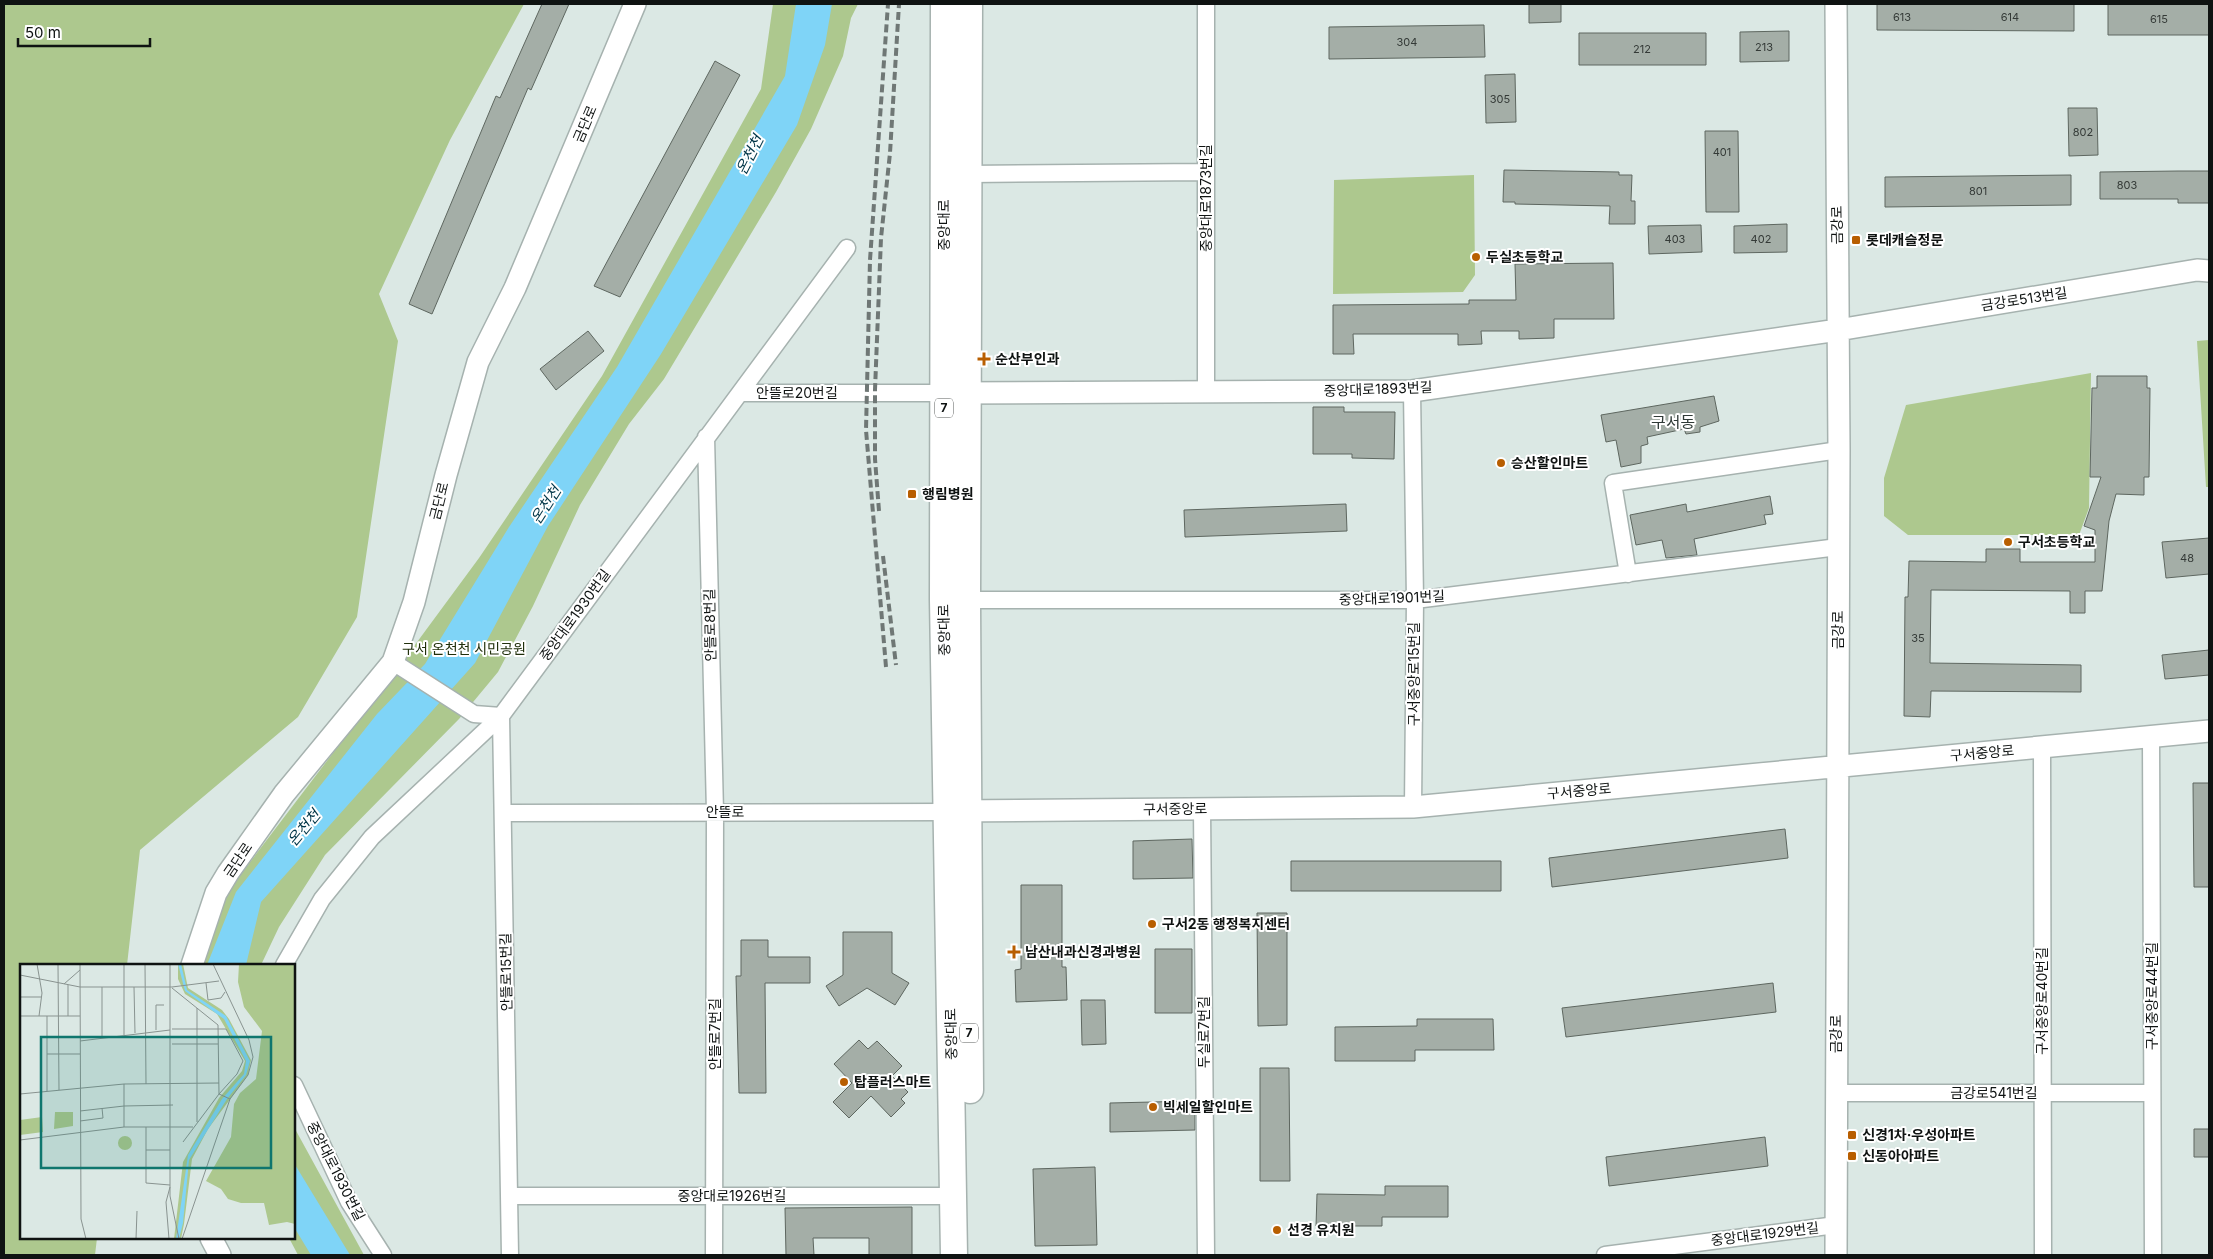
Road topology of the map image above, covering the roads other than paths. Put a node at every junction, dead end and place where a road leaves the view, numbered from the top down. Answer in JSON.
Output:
{"nodes":[{"id":1,"x":635,"y":4,"type":"edge"},
{"id":2,"x":944,"y":4,"type":"edge"},
{"id":3,"x":969,"y":4,"type":"edge"},
{"id":4,"x":1206,"y":4,"type":"edge"},
{"id":5,"x":1836,"y":4,"type":"edge"},
{"id":6,"x":1206,"y":172,"type":"junction"},
{"id":7,"x":969,"y":174,"type":"junction"},
{"id":8,"x":847,"y":248,"type":"dead end"},
{"id":9,"x":2209,"y":271,"type":"edge"},
{"id":10,"x":1838,"y":330,"type":"junction"},
{"id":11,"x":1412,"y":391,"type":"junction"},
{"id":12,"x":1206,"y":392,"type":"junction"},
{"id":13,"x":740,"y":393,"type":"junction"},
{"id":14,"x":956,"y":393,"type":"junction"},
{"id":15,"x":706,"y":437,"type":"junction"},
{"id":16,"x":1839,"y":450,"type":"junction"},
{"id":17,"x":1838,"y":547,"type":"junction"},
{"id":18,"x":1628,"y":574,"type":"junction"},
{"id":19,"x":955,"y":600,"type":"junction"},
{"id":20,"x":1415,"y":600,"type":"junction"},
{"id":21,"x":401,"y":667,"type":"junction"},
{"id":22,"x":501,"y":716,"type":"junction"},
{"id":23,"x":2209,"y":731,"type":"edge"},
{"id":24,"x":2151,"y":737,"type":"junction"},
{"id":25,"x":2042,"y":747,"type":"junction"},
{"id":26,"x":1838,"y":767,"type":"junction"},
{"id":27,"x":1414,"y":807,"type":"junction"},
{"id":28,"x":1202,"y":809,"type":"junction"},
{"id":29,"x":957,"y":811,"type":"junction"},
{"id":30,"x":715,"y":812,"type":"junction"},
{"id":31,"x":503,"y":813,"type":"junction"},
{"id":32,"x":192,"y":964,"type":"edge"},
{"id":33,"x":285,"y":964,"type":"edge"},
{"id":34,"x":295,"y":1087,"type":"edge"},
{"id":35,"x":2042,"y":1093,"type":"junction"},
{"id":36,"x":2152,"y":1093,"type":"junction"},
{"id":37,"x":1836,"y":1094,"type":"junction"},
{"id":38,"x":510,"y":1196,"type":"junction"},
{"id":39,"x":714,"y":1196,"type":"junction"},
{"id":40,"x":954,"y":1196,"type":"junction"},
{"id":41,"x":1836,"y":1225,"type":"junction"},
{"id":42,"x":212,"y":1239,"type":"edge"},
{"id":43,"x":1623,"y":1254,"type":"edge"},
{"id":44,"x":220,"y":1255,"type":"edge"},
{"id":45,"x":383,"y":1255,"type":"edge"},
{"id":46,"x":510,"y":1255,"type":"edge"},
{"id":47,"x":714,"y":1255,"type":"edge"},
{"id":48,"x":954,"y":1255,"type":"edge"},
{"id":49,"x":971,"y":1255,"type":"edge"},
{"id":50,"x":1206,"y":1255,"type":"edge"},
{"id":51,"x":1605,"y":1255,"type":"edge"},
{"id":52,"x":1836,"y":1255,"type":"edge"},
{"id":53,"x":2044,"y":1255,"type":"edge"},
{"id":54,"x":2153,"y":1255,"type":"edge"}],
"edges":[{"from":1,"to":21,"type":"street","name":"금단로"},
{"from":2,"to":14,"type":"main road","name":"중앙대로","number":"7"},
{"from":3,"to":7,"type":"main road","name":"중앙대로","number":"7"},
{"from":4,"to":6,"type":"street","name":"중앙대로1873번길"},
{"from":5,"to":10,"type":"street","name":"금강로"},
{"from":6,"to":7,"type":"street"},
{"from":6,"to":12,"type":"street","name":"중앙대로1873번길"},
{"from":7,"to":14,"type":"main road","name":"중앙대로","number":"7"},
{"from":8,"to":13,"type":"street","name":"중앙대로1930번길"},
{"from":9,"to":10,"type":"street","name":"금강로513번길"},
{"from":10,"to":11,"type":"street","name":"중앙대로1893번길"},
{"from":10,"to":16,"type":"street","name":"금강로"},
{"from":11,"to":12,"type":"street","name":"중앙대로1893번길"},
{"from":11,"to":20,"type":"street","name":"구서중앙로15번길"},
{"from":12,"to":14,"type":"street","name":"중앙대로1893번길"},
{"from":13,"to":14,"type":"street","name":"안뜰로20번길"},
{"from":13,"to":15,"type":"street","name":"중앙대로1930번길"},
{"from":14,"to":19,"type":"main road","name":"중앙대로","number":"7"},
{"from":15,"to":22,"type":"street","name":"중앙대로1930번길"},
{"from":15,"to":30,"type":"street","name":"안뜰로8번길"},
{"from":16,"to":17,"type":"street","name":"금강로"},
{"from":16,"to":18,"type":"street"},
{"from":17,"to":18,"type":"street","name":"중앙대로1901번길"},
{"from":17,"to":26,"type":"street","name":"금강로"},
{"from":18,"to":20,"type":"street","name":"중앙대로1901번길"},
{"from":19,"to":20,"type":"street","name":"중앙대로1901번길"},
{"from":19,"to":29,"type":"main road","name":"중앙대로","number":"7"},
{"from":20,"to":27,"type":"street","name":"구서중앙로15번길"},
{"from":21,"to":22,"type":"street"},
{"from":21,"to":32,"type":"street","name":"금단로"},
{"from":22,"to":31,"type":"street","name":"안뜰로15번길"},
{"from":22,"to":33,"type":"street","name":"중앙대로1930번길"},
{"from":23,"to":24,"type":"street","name":"구서중앙로"},
{"from":24,"to":25,"type":"street","name":"구서중앙로"},
{"from":24,"to":36,"type":"street","name":"구서중앙로44번길"},
{"from":25,"to":26,"type":"street","name":"구서중앙로"},
{"from":25,"to":35,"type":"street","name":"구서중앙로40번길"},
{"from":26,"to":27,"type":"street","name":"구서중앙로"},
{"from":26,"to":37,"type":"street","name":"금강로"},
{"from":27,"to":28,"type":"street","name":"구서중앙로"},
{"from":28,"to":29,"type":"street","name":"구서중앙로"},
{"from":28,"to":50,"type":"street","name":"두실로7번길"},
{"from":29,"to":30,"type":"street","name":"안뜰로"},
{"from":29,"to":40,"type":"main road","name":"중앙대로","number":"7"},
{"from":29,"to":49,"type":"main road","name":"중앙대로","number":"7"},
{"from":30,"to":31,"type":"street","name":"안뜰로"},
{"from":30,"to":39,"type":"street","name":"안뜰로7번길"},
{"from":31,"to":38,"type":"street","name":"안뜰로15번길"},
{"from":34,"to":45,"type":"street","name":"중앙대로1930번길"},
{"from":35,"to":36,"type":"street","name":"금강로541번길"},
{"from":35,"to":37,"type":"street","name":"금강로541번길"},
{"from":35,"to":53,"type":"street","name":"구서중앙로40번길"},
{"from":36,"to":54,"type":"street","name":"구서중앙로44번길"},
{"from":37,"to":41,"type":"street","name":"금강로"},
{"from":38,"to":39,"type":"street","name":"중앙대로1926번길"},
{"from":38,"to":46,"type":"street","name":"안뜰로15번길"},
{"from":39,"to":40,"type":"street","name":"중앙대로1926번길"},
{"from":39,"to":47,"type":"street","name":"안뜰로7번길"},
{"from":40,"to":48,"type":"main road","name":"중앙대로","number":"7"},
{"from":41,"to":43,"type":"street","name":"중앙대로1929번길"},
{"from":41,"to":52,"type":"street","name":"금강로"},
{"from":42,"to":44,"type":"street"},
{"from":43,"to":51,"type":"street","name":"중앙대로1929번길"}]}
